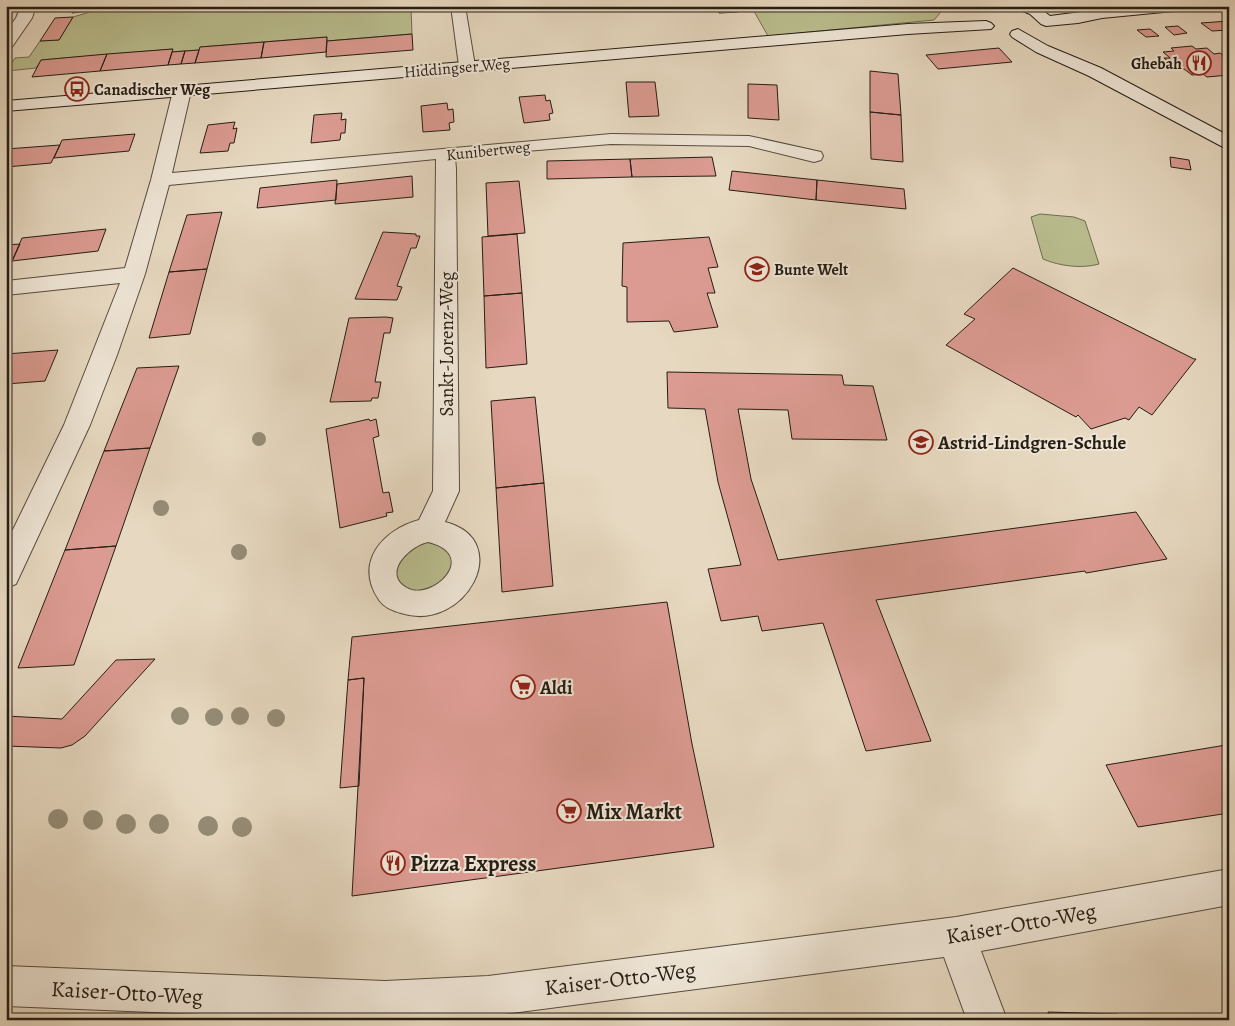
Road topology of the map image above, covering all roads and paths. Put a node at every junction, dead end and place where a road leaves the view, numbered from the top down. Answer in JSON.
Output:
{"nodes":[{"id":1,"x":29,"y":6,"type":"edge"},
{"id":2,"x":458,"y":6,"type":"edge"},
{"id":3,"x":1184,"y":6,"type":"edge"},
{"id":4,"x":1036,"y":18,"type":"edge"},
{"id":5,"x":1018,"y":34,"type":"junction"},
{"id":6,"x":6,"y":44,"type":"edge"},
{"id":7,"x":467,"y":66,"type":"junction"},
{"id":8,"x":1086,"y":68,"type":"junction"},
{"id":9,"x":182,"y":91,"type":"junction"},
{"id":10,"x":6,"y":106,"type":"edge"},
{"id":11,"x":1229,"y":142,"type":"edge"},
{"id":12,"x":445,"y":154,"type":"junction"},
{"id":13,"x":814,"y":156,"type":"dead end"},
{"id":14,"x":161,"y":180,"type":"junction"},
{"id":15,"x":134,"y":274,"type":"junction"},
{"id":16,"x":6,"y":288,"type":"edge"},
{"id":17,"x":428,"y":530,"type":"dead end"},
{"id":18,"x":6,"y":576,"type":"edge"},
{"id":19,"x":1229,"y":887,"type":"edge"},
{"id":20,"x":956,"y":936,"type":"junction"},
{"id":21,"x":6,"y":986,"type":"edge"},
{"id":22,"x":383,"y":1010,"type":"edge"},
{"id":23,"x":987,"y":1020,"type":"edge"}],
"edges":[{"from":1,"to":6,"type":"street"},
{"from":2,"to":7,"type":"street"},
{"from":3,"to":4,"type":"street"},
{"from":4,"to":5,"type":"street"},
{"from":4,"to":8,"type":"street"},
{"from":5,"to":7,"type":"street","name":"Hiddingser Weg"},
{"from":5,"to":8,"type":"street"},
{"from":7,"to":9,"type":"street","name":"Hiddingser Weg"},
{"from":8,"to":11,"type":"street"},
{"from":9,"to":10,"type":"street","name":"Hiddingser Weg"},
{"from":9,"to":14,"type":"street"},
{"from":12,"to":13,"type":"street","name":"Kunibertweg"},
{"from":12,"to":14,"type":"street","name":"Kunibertweg"},
{"from":12,"to":17,"type":"street","name":"Sankt-Lorenz-Weg"},
{"from":14,"to":15,"type":"street"},
{"from":15,"to":16,"type":"street"},
{"from":15,"to":18,"type":"street"},
{"from":19,"to":20,"type":"street","name":"Kaiser-Otto-Weg"},
{"from":20,"to":22,"type":"street","name":"Kaiser-Otto-Weg"},
{"from":20,"to":23,"type":"street"},
{"from":21,"to":22,"type":"street","name":"Kaiser-Otto-Weg"}]}
